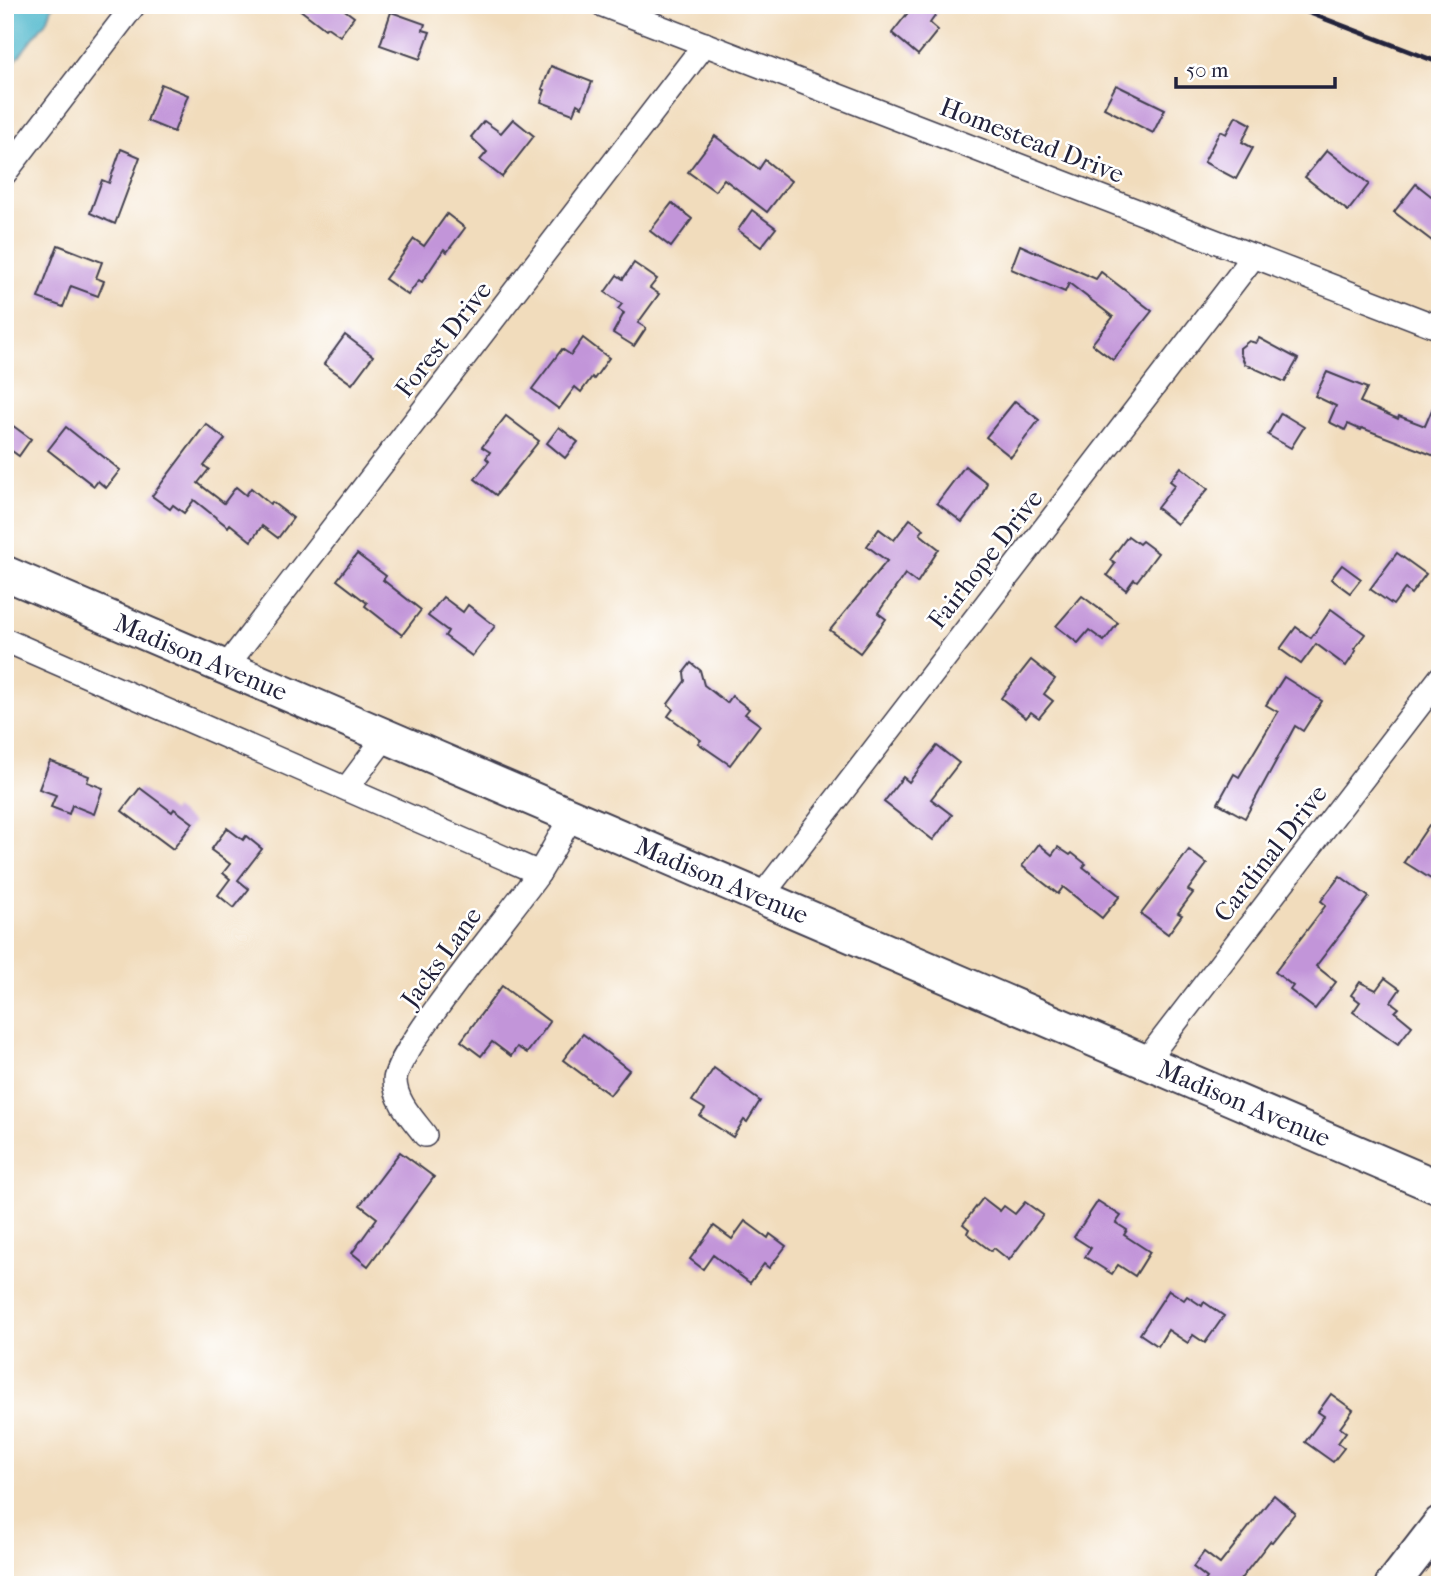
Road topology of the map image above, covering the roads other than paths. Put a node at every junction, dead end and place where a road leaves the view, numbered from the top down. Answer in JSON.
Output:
{"nodes":[{"id":1,"x":134,"y":5,"type":"edge"},
{"id":2,"x":603,"y":5,"type":"edge"},
{"id":3,"x":705,"y":44,"type":"junction"},
{"id":4,"x":5,"y":173,"type":"edge"},
{"id":5,"x":1254,"y":256,"type":"junction"},
{"id":6,"x":1440,"y":328,"type":"edge"},
{"id":7,"x":5,"y":573,"type":"edge"},
{"id":8,"x":5,"y":640,"type":"edge"},
{"id":9,"x":225,"y":668,"type":"junction"},
{"id":10,"x":1440,"y":678,"type":"edge"},
{"id":11,"x":386,"y":736,"type":"junction"},
{"id":12,"x":347,"y":788,"type":"junction"},
{"id":13,"x":572,"y":816,"type":"junction"},
{"id":14,"x":539,"y":873,"type":"junction"},
{"id":15,"x":761,"y":897,"type":"junction"},
{"id":16,"x":1145,"y":1062,"type":"junction"},
{"id":17,"x":425,"y":1135,"type":"dead end"},
{"id":18,"x":1440,"y":1188,"type":"edge"},
{"id":19,"x":1440,"y":1522,"type":"edge"},
{"id":20,"x":1392,"y":1585,"type":"edge"}],
"edges":[{"from":1,"to":4,"type":"street"},
{"from":2,"to":3,"type":"street","name":"Homestead Drive"},
{"from":3,"to":5,"type":"street","name":"Homestead Drive"},
{"from":3,"to":9,"type":"street","name":"Forest Drive"},
{"from":5,"to":6,"type":"street","name":"Homestead Drive"},
{"from":5,"to":15,"type":"street","name":"Fairhope Drive"},
{"from":7,"to":9,"type":"main road","name":"Madison Avenue"},
{"from":8,"to":12,"type":"street"},
{"from":9,"to":11,"type":"main road","name":"Madison Avenue"},
{"from":10,"to":16,"type":"street","name":"Cardinal Drive"},
{"from":11,"to":12,"type":"street"},
{"from":11,"to":13,"type":"main road","name":"Madison Avenue"},
{"from":12,"to":14,"type":"street"},
{"from":13,"to":14,"type":"street","name":"Jacks Lane"},
{"from":13,"to":15,"type":"main road","name":"Madison Avenue"},
{"from":14,"to":17,"type":"street","name":"Jacks Lane"},
{"from":15,"to":16,"type":"main road","name":"Madison Avenue"},
{"from":16,"to":18,"type":"main road","name":"Madison Avenue"},
{"from":19,"to":20,"type":"main road"}]}
